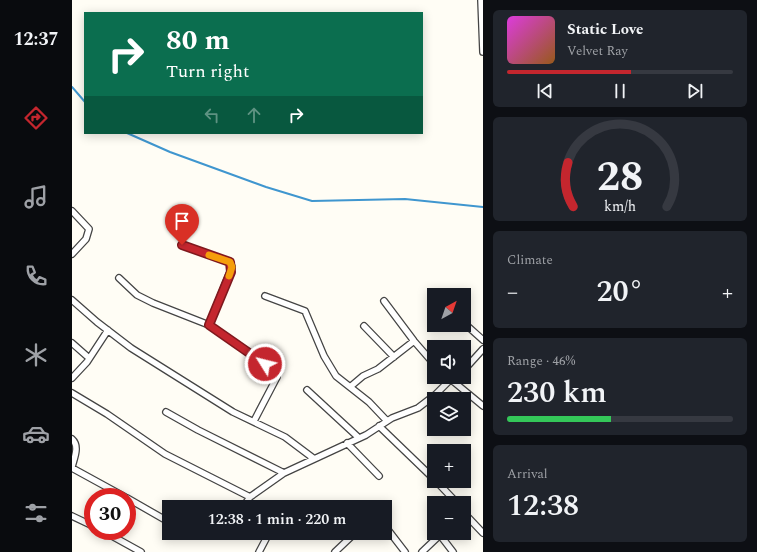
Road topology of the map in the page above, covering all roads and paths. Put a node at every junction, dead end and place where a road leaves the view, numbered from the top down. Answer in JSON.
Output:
{"nodes":[{"id":1,"x":481,"y":0,"type":"edge"},
{"id":2,"x":483,"y":43,"type":"edge"},
{"id":3,"x":483,"y":52,"type":"edge"},
{"id":4,"x":72,"y":211,"type":"edge"},
{"id":5,"x":182,"y":245,"type":"dead end"},
{"id":6,"x":72,"y":254,"type":"edge"},
{"id":7,"x":119,"y":278,"type":"dead end"},
{"id":8,"x":265,"y":296,"type":"dead end"},
{"id":9,"x":72,"y":300,"type":"edge"},
{"id":10,"x":384,"y":301,"type":"dead end"},
{"id":11,"x":209,"y":325,"type":"junction"},
{"id":12,"x":364,"y":326,"type":"dead end"},
{"id":13,"x":471,"y":329,"type":"edge"},
{"id":14,"x":108,"y":330,"type":"junction"},
{"id":15,"x":483,"y":340,"type":"edge"},
{"id":16,"x":414,"y":341,"type":"junction"},
{"id":17,"x":72,"y":342,"type":"edge"},
{"id":18,"x":483,"y":349,"type":"edge"},
{"id":19,"x":427,"y":356,"type":"edge"},
{"id":20,"x":394,"y":357,"type":"junction"},
{"id":21,"x":89,"y":358,"type":"junction"},
{"id":22,"x":471,"y":362,"type":"edge"},
{"id":23,"x":72,"y":378,"type":"edge"},
{"id":24,"x":447,"y":384,"type":"edge"},
{"id":25,"x":456,"y":384,"type":"edge"},
{"id":26,"x":350,"y":387,"type":"junction"},
{"id":27,"x":307,"y":390,"type":"dead end"},
{"id":28,"x":72,"y":392,"type":"edge"},
{"id":29,"x":483,"y":406,"type":"edge"},
{"id":30,"x":166,"y":412,"type":"dead end"},
{"id":31,"x":254,"y":421,"type":"junction"},
{"id":32,"x":387,"y":421,"type":"junction"},
{"id":33,"x":379,"y":426,"type":"junction"},
{"id":34,"x":359,"y":438,"type":"junction"},
{"id":35,"x":72,"y":439,"type":"edge"},
{"id":36,"x":347,"y":443,"type":"junction"},
{"id":37,"x":313,"y":458,"type":"junction"},
{"id":38,"x":72,"y":467,"type":"edge"},
{"id":39,"x":427,"y":472,"type":"edge"},
{"id":40,"x":284,"y":473,"type":"junction"},
{"id":41,"x":379,"y":476,"type":"dead end"},
{"id":42,"x":109,"y":488,"type":"edge"},
{"id":43,"x":442,"y":488,"type":"edge"},
{"id":44,"x":450,"y":496,"type":"edge"},
{"id":45,"x":250,"y":497,"type":"junction"},
{"id":46,"x":248,"y":500,"type":"edge"},
{"id":47,"x":136,"y":504,"type":"edge"},
{"id":48,"x":72,"y":516,"type":"edge"},
{"id":49,"x":162,"y":518,"type":"edge"},
{"id":50,"x":471,"y":520,"type":"edge"},
{"id":51,"x":84,"y":522,"type":"edge"},
{"id":52,"x":483,"y":533,"type":"edge"},
{"id":53,"x":392,"y":535,"type":"edge"},
{"id":54,"x":119,"y":540,"type":"edge"},
{"id":55,"x":265,"y":540,"type":"edge"},
{"id":56,"x":348,"y":540,"type":"edge"},
{"id":57,"x":435,"y":540,"type":"edge"},
{"id":58,"x":446,"y":540,"type":"edge"},
{"id":59,"x":141,"y":552,"type":"edge"},
{"id":60,"x":259,"y":552,"type":"edge"},
{"id":61,"x":335,"y":552,"type":"edge"},
{"id":62,"x":405,"y":552,"type":"edge"},
{"id":63,"x":422,"y":552,"type":"edge"},
{"id":64,"x":453,"y":552,"type":"edge"}],
"edges":[{"from":1,"to":2,"type":"street"},
{"from":2,"to":3,"type":"street"},
{"from":4,"to":6,"type":"street"},
{"from":5,"to":11,"type":"street"},
{"from":7,"to":11,"type":"street"},
{"from":8,"to":26,"type":"street"},
{"from":9,"to":14,"type":"street"},
{"from":10,"to":16,"type":"street"},
{"from":11,"to":31,"type":"street"},
{"from":12,"to":20,"type":"street"},
{"from":13,"to":15,"type":"street"},
{"from":14,"to":21,"type":"street"},
{"from":14,"to":31,"type":"street"},
{"from":16,"to":19,"type":"street"},
{"from":16,"to":20,"type":"street"},
{"from":17,"to":21,"type":"street"},
{"from":18,"to":22,"type":"street"},
{"from":20,"to":26,"type":"street"},
{"from":21,"to":23,"type":"street"},
{"from":24,"to":32,"type":"street"},
{"from":25,"to":29,"type":"street"},
{"from":26,"to":32,"type":"street"},
{"from":27,"to":34,"type":"street"},
{"from":28,"to":45,"type":"street"},
{"from":30,"to":40,"type":"street"},
{"from":31,"to":37,"type":"street"},
{"from":32,"to":33,"type":"street"},
{"from":33,"to":34,"type":"street"},
{"from":33,"to":39,"type":"street"},
{"from":34,"to":36,"type":"street"},
{"from":35,"to":38,"type":"street"},
{"from":36,"to":37,"type":"street"},
{"from":36,"to":41,"type":"street"},
{"from":37,"to":40,"type":"street"},
{"from":38,"to":42,"type":"street"},
{"from":40,"to":45,"type":"street"},
{"from":43,"to":44,"type":"street"},
{"from":45,"to":46,"type":"street"},
{"from":47,"to":49,"type":"street"},
{"from":48,"to":51,"type":"street"},
{"from":50,"to":52,"type":"street"},
{"from":53,"to":62,"type":"street"},
{"from":54,"to":59,"type":"street"},
{"from":55,"to":60,"type":"street"},
{"from":56,"to":61,"type":"street"},
{"from":57,"to":63,"type":"street"},
{"from":58,"to":64,"type":"street"}]}
